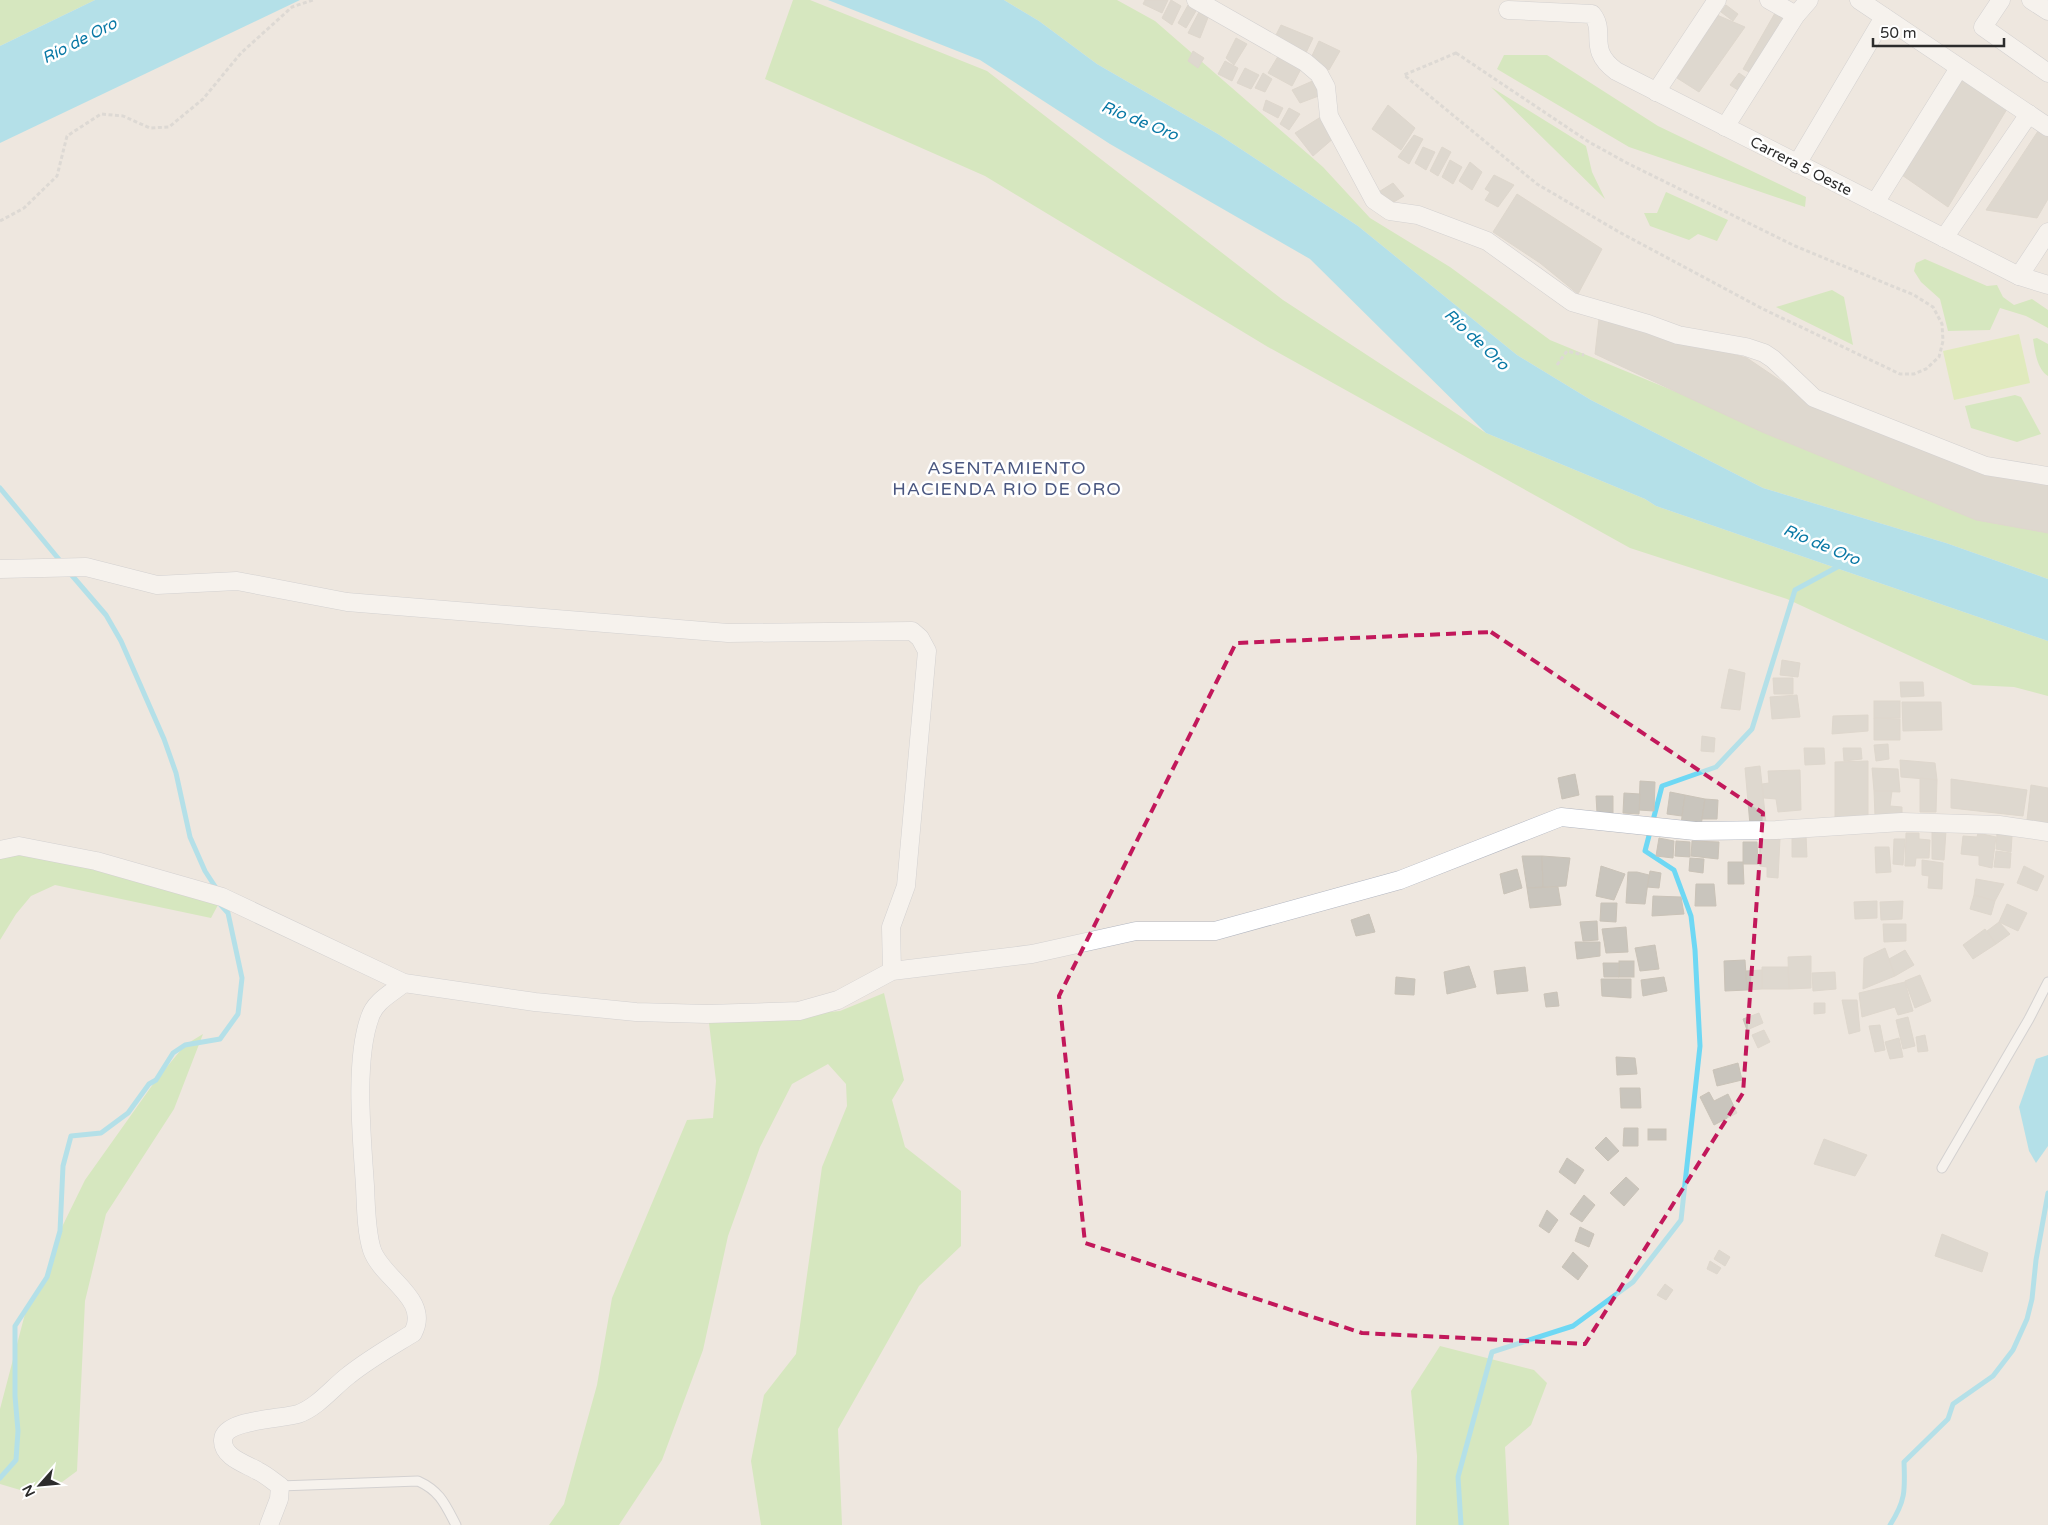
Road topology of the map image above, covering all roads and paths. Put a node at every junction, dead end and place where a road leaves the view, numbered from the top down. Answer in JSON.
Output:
{"nodes":[{"id":1,"x":313,"y":0,"type":"edge"},
{"id":2,"x":1196,"y":0,"type":"edge"},
{"id":3,"x":1718,"y":0,"type":"edge"},
{"id":4,"x":1768,"y":0,"type":"edge"},
{"id":5,"x":1809,"y":0,"type":"edge"},
{"id":6,"x":1859,"y":0,"type":"edge"},
{"id":7,"x":2001,"y":0,"type":"edge"},
{"id":8,"x":2031,"y":0,"type":"edge"},
{"id":9,"x":1508,"y":10,"type":"dead end"},
{"id":10,"x":2048,"y":11,"type":"edge"},
{"id":11,"x":1796,"y":15,"type":"junction"},
{"id":12,"x":1884,"y":17,"type":"junction"},
{"id":13,"x":1959,"y":68,"type":"junction"},
{"id":14,"x":2048,"y":73,"type":"edge"},
{"id":15,"x":1656,"y":92,"type":"junction"},
{"id":16,"x":2029,"y":114,"type":"junction"},
{"id":17,"x":1725,"y":127,"type":"junction"},
{"id":18,"x":2048,"y":127,"type":"edge"},
{"id":19,"x":1797,"y":164,"type":"junction"},
{"id":20,"x":1875,"y":203,"type":"junction"},
{"id":21,"x":0,"y":222,"type":"edge"},
{"id":22,"x":2048,"y":232,"type":"edge"},
{"id":23,"x":1944,"y":238,"type":"junction"},
{"id":24,"x":2019,"y":276,"type":"junction"},
{"id":25,"x":2048,"y":285,"type":"edge"},
{"id":26,"x":1584,"y":355,"type":"dead end"},
{"id":27,"x":1557,"y":365,"type":"dead end"},
{"id":28,"x":1900,"y":374,"type":"joint"},
{"id":29,"x":2048,"y":476,"type":"edge"},
{"id":30,"x":0,"y":569,"type":"edge"},
{"id":31,"x":2048,"y":832,"type":"edge"},
{"id":32,"x":0,"y":850,"type":"edge"},
{"id":33,"x":892,"y":971,"type":"junction"},
{"id":34,"x":2048,"y":982,"type":"edge"},
{"id":35,"x":404,"y":983,"type":"junction"},
{"id":36,"x":1942,"y":1168,"type":"dead end"},
{"id":37,"x":280,"y":1486,"type":"junction"},
{"id":38,"x":269,"y":1525,"type":"edge"},
{"id":39,"x":456,"y":1525,"type":"edge"}],
"edges":[{"from":1,"to":21,"type":"path"},
{"from":2,"to":29,"type":"street"},
{"from":3,"to":15,"type":"street"},
{"from":4,"to":11,"type":"street"},
{"from":5,"to":11,"type":"street"},
{"from":6,"to":12,"type":"street"},
{"from":7,"to":14,"type":"street"},
{"from":8,"to":10,"type":"street"},
{"from":9,"to":15,"type":"street","name":"Carrera 5 Oeste"},
{"from":11,"to":17,"type":"street"},
{"from":12,"to":13,"type":"street"},
{"from":12,"to":19,"type":"street"},
{"from":13,"to":16,"type":"street"},
{"from":13,"to":20,"type":"street"},
{"from":15,"to":17,"type":"street","name":"Carrera 5 Oeste"},
{"from":16,"to":18,"type":"street"},
{"from":16,"to":23,"type":"street"},
{"from":17,"to":19,"type":"street","name":"Carrera 5 Oeste"},
{"from":19,"to":20,"type":"street","name":"Carrera 5 Oeste"},
{"from":20,"to":23,"type":"street","name":"Carrera 5 Oeste"},
{"from":22,"to":24,"type":"street"},
{"from":23,"to":24,"type":"street","name":"Carrera 5 Oeste"},
{"from":24,"to":25,"type":"street","name":"Carrera 5 Oeste"},
{"from":26,"to":27,"type":"path"},
{"from":28,"to":28,"type":"path"},
{"from":30,"to":33,"type":"street"},
{"from":31,"to":33,"type":"street"},
{"from":32,"to":35,"type":"street"},
{"from":33,"to":35,"type":"street"},
{"from":34,"to":36,"type":"lane"},
{"from":35,"to":37,"type":"street"},
{"from":37,"to":38,"type":"street"},
{"from":37,"to":39,"type":"lane"}]}
